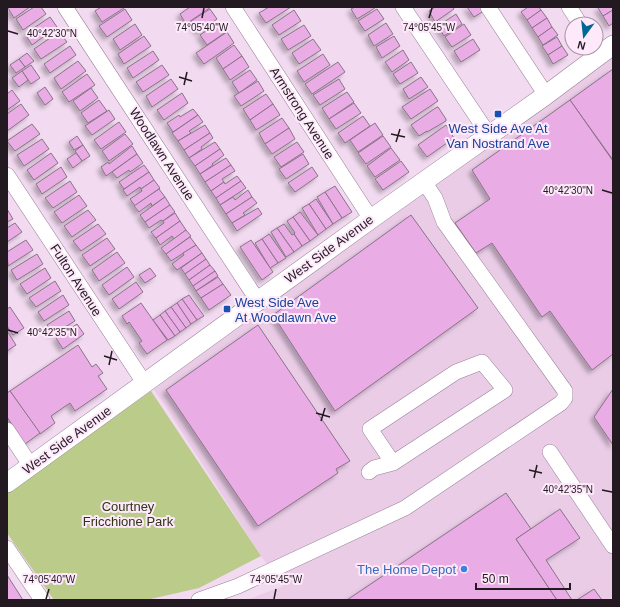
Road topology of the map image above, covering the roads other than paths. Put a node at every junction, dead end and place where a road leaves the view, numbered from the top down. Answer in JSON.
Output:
{"nodes":[{"id":1,"x":65,"y":7,"type":"edge"},
{"id":2,"x":233,"y":7,"type":"edge"},
{"id":3,"x":403,"y":7,"type":"edge"},
{"id":4,"x":488,"y":7,"type":"edge"},
{"id":5,"x":569,"y":7,"type":"edge"},
{"id":6,"x":575,"y":16,"type":"edge"},
{"id":7,"x":594,"y":56,"type":"edge"},
{"id":8,"x":546,"y":95,"type":"junction"},
{"id":9,"x":489,"y":135,"type":"junction"},
{"id":10,"x":7,"y":175,"type":"edge"},
{"id":11,"x":424,"y":182,"type":"junction"},
{"id":12,"x":371,"y":219,"type":"junction"},
{"id":13,"x":258,"y":301,"type":"junction"},
{"id":14,"x":145,"y":384,"type":"junction"},
{"id":15,"x":7,"y":430,"type":"edge"},
{"id":16,"x":550,"y":452,"type":"dead end"},
{"id":17,"x":393,"y":463,"type":"junction"},
{"id":18,"x":31,"y":466,"type":"junction"},
{"id":19,"x":369,"y":472,"type":"dead end"},
{"id":20,"x":7,"y":483,"type":"edge"},
{"id":21,"x":613,"y":546,"type":"edge"},
{"id":22,"x":7,"y":548,"type":"edge"},
{"id":23,"x":42,"y":600,"type":"edge"},
{"id":24,"x":199,"y":600,"type":"edge"}],
"edges":[{"from":1,"to":13,"type":"street","name":"Woodlawn Avenue"},
{"from":2,"to":12,"type":"street","name":"Armstrong Avenue"},
{"from":3,"to":9,"type":"street"},
{"from":4,"to":8,"type":"street"},
{"from":5,"to":6,"type":"street"},
{"from":7,"to":8,"type":"main road","name":"West Side Avenue"},
{"from":8,"to":9,"type":"main road","name":"West Side Avenue"},
{"from":9,"to":11,"type":"main road","name":"West Side Avenue"},
{"from":10,"to":14,"type":"street","name":"Fulton Avenue"},
{"from":11,"to":12,"type":"main road","name":"West Side Avenue"},
{"from":11,"to":24,"type":"street"},
{"from":12,"to":13,"type":"main road","name":"West Side Avenue"},
{"from":13,"to":14,"type":"main road","name":"West Side Avenue"},
{"from":14,"to":18,"type":"main road","name":"West Side Avenue"},
{"from":15,"to":18,"type":"street"},
{"from":16,"to":21,"type":"street"},
{"from":17,"to":17,"type":"street"},
{"from":17,"to":19,"type":"street"},
{"from":18,"to":20,"type":"main road","name":"West Side Avenue"},
{"from":22,"to":23,"type":"street"}]}
